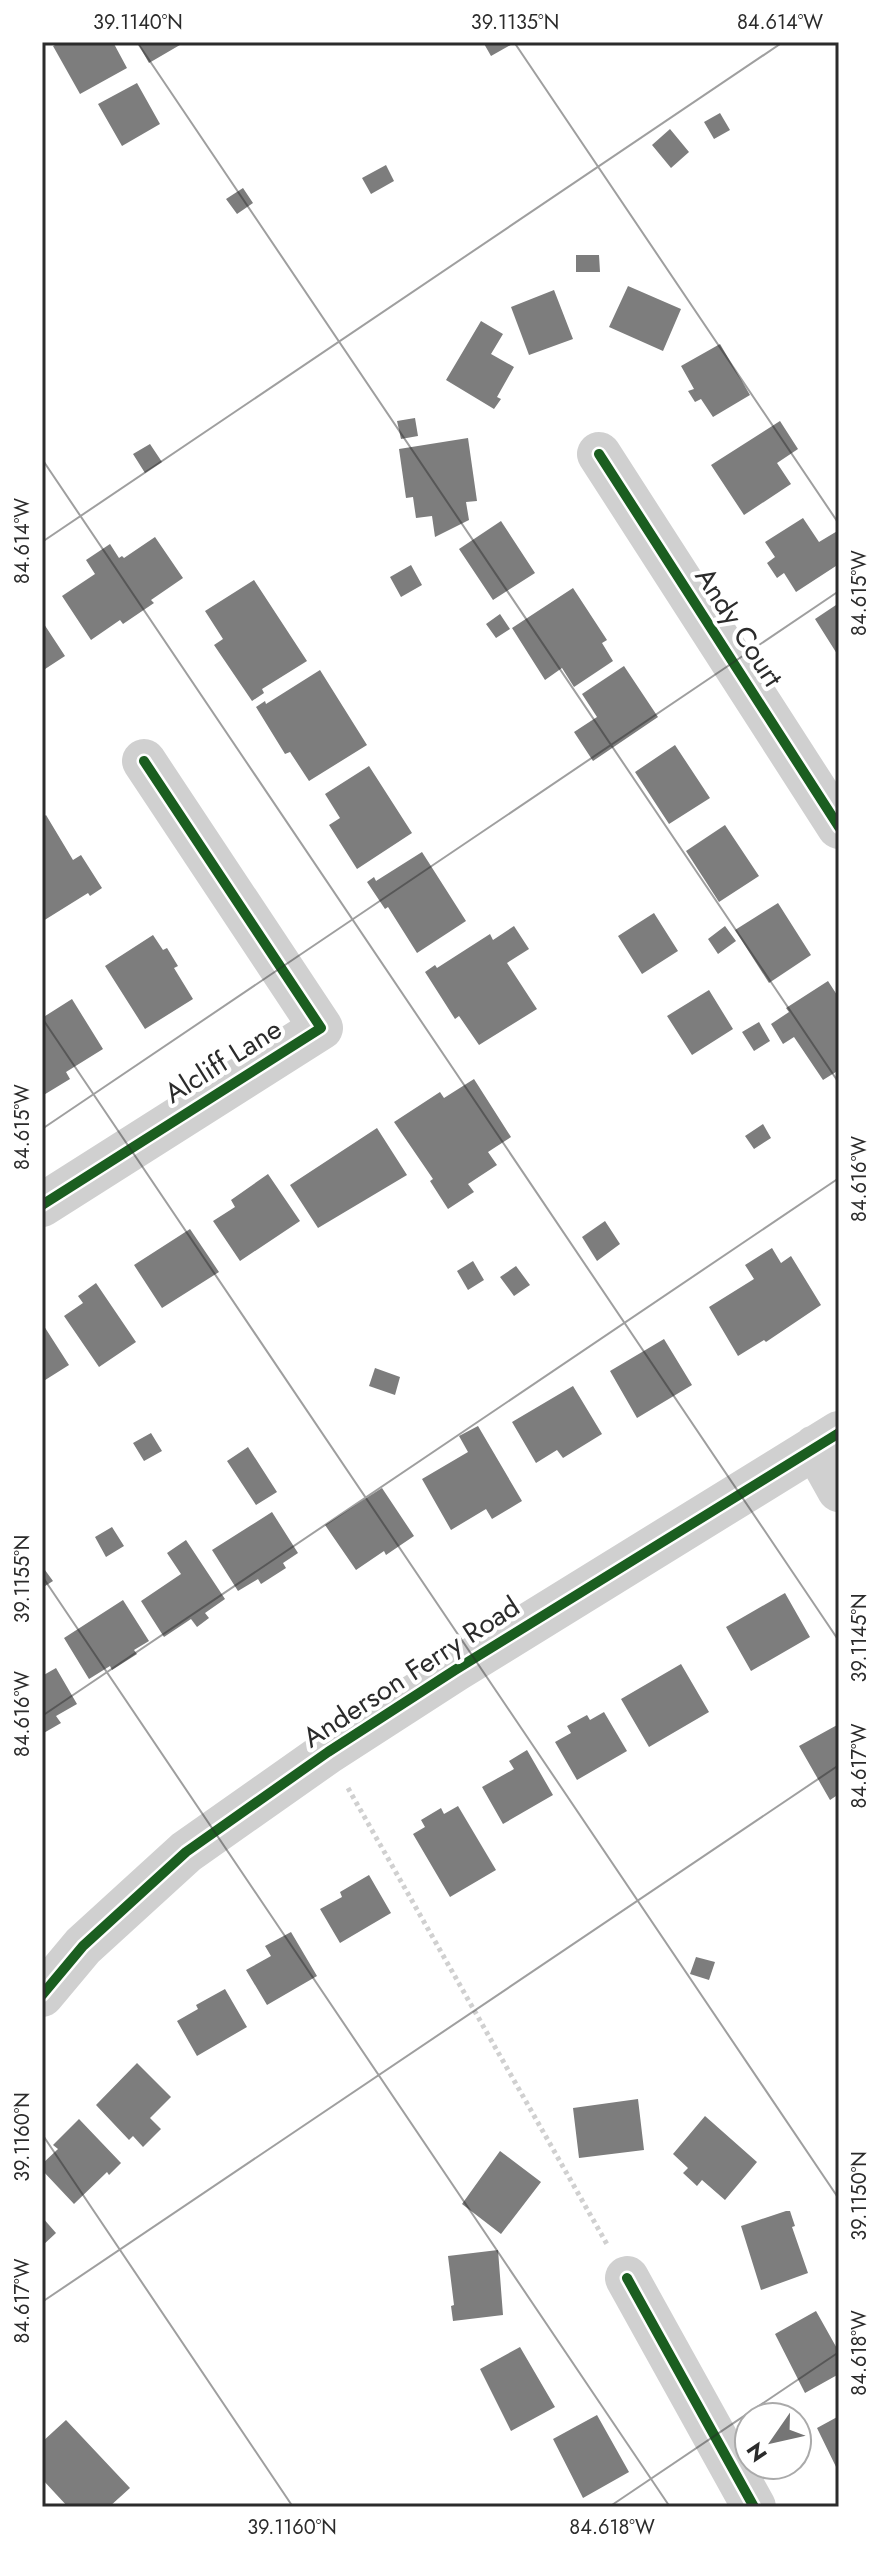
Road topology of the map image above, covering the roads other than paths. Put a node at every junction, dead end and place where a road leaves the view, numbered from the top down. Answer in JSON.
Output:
{"nodes":[{"id":1,"x":599,"y":454,"type":"dead end"},
{"id":2,"x":144,"y":761,"type":"dead end"},
{"id":3,"x":839,"y":827,"type":"edge"},
{"id":4,"x":42,"y":1205,"type":"edge"},
{"id":5,"x":827,"y":1440,"type":"edge"},
{"id":6,"x":839,"y":1490,"type":"edge"},
{"id":7,"x":42,"y":1995,"type":"edge"},
{"id":8,"x":627,"y":2278,"type":"road end"},
{"id":9,"x":754,"y":2507,"type":"edge"}],
"edges":[{"from":1,"to":3,"type":"street","name":"Andy Court"},
{"from":2,"to":4,"type":"street","name":"Alcliff Lane"},
{"from":5,"to":6,"type":"street"},
{"from":5,"to":7,"type":"street","name":"Anderson Ferry Road"},
{"from":8,"to":9,"type":"street"}]}
